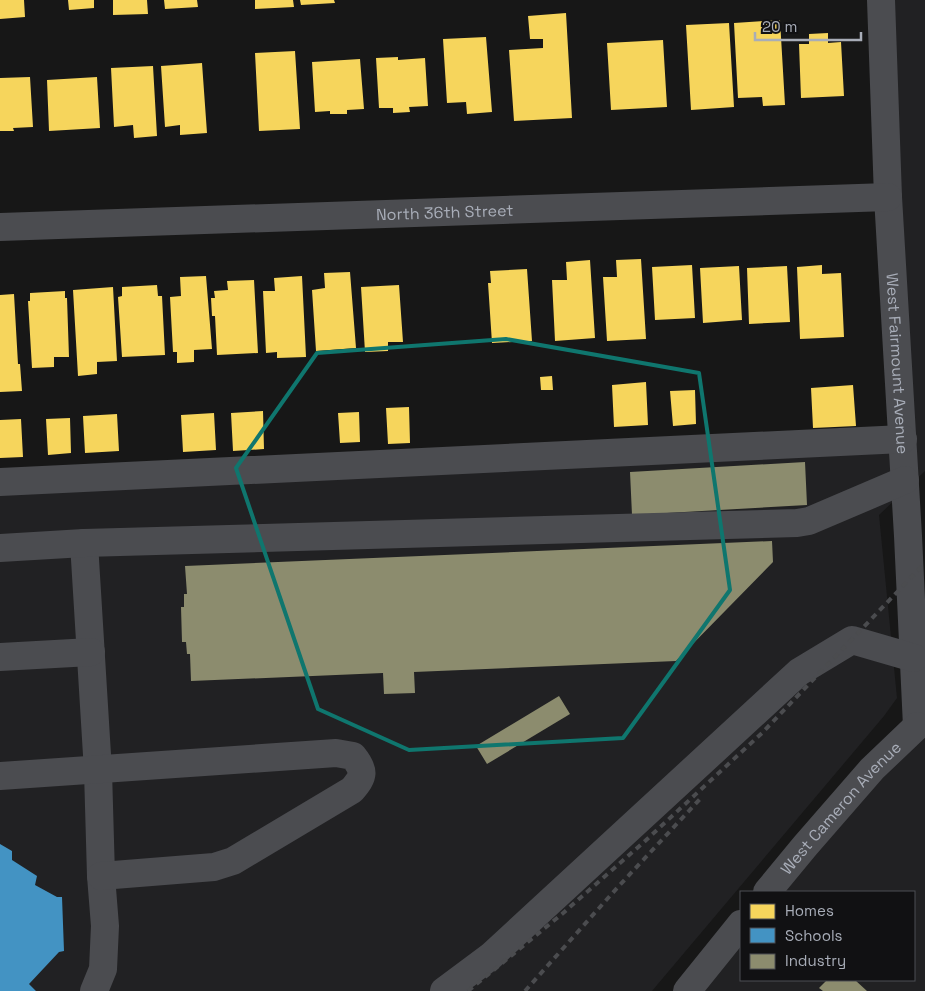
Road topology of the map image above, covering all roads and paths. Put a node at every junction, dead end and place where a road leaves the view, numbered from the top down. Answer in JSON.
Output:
{"nodes":[{"id":1,"x":881,"y":0,"type":"edge"},
{"id":2,"x":888,"y":197,"type":"junction"},
{"id":3,"x":0,"y":227,"type":"edge"},
{"id":4,"x":903,"y":439,"type":"junction"},
{"id":5,"x":905,"y":480,"type":"junction"},
{"id":6,"x":0,"y":482,"type":"edge"},
{"id":7,"x":84,"y":543,"type":"junction"},
{"id":8,"x":0,"y":548,"type":"edge"},
{"id":9,"x":91,"y":652,"type":"junction"},
{"id":10,"x":0,"y":657,"type":"edge"},
{"id":11,"x":914,"y":658,"type":"junction"},
{"id":12,"x":921,"y":725,"type":"edge"},
{"id":13,"x":98,"y":771,"type":"junction"},
{"id":14,"x":0,"y":776,"type":"edge"},
{"id":15,"x":101,"y":876,"type":"junction"},
{"id":16,"x":768,"y":891,"type":"edge"},
{"id":17,"x":740,"y":925,"type":"edge"},
{"id":18,"x":94,"y":991,"type":"edge"},
{"id":19,"x":444,"y":991,"type":"edge"},
{"id":20,"x":687,"y":991,"type":"edge"}],
"edges":[{"from":1,"to":2,"type":"street","name":"West Fairmount Avenue"},
{"from":2,"to":3,"type":"street","name":"North 36th Street"},
{"from":2,"to":4,"type":"street","name":"West Fairmount Avenue"},
{"from":4,"to":5,"type":"street","name":"West Fairmount Avenue"},
{"from":4,"to":6,"type":"street"},
{"from":5,"to":7,"type":"street"},
{"from":5,"to":11,"type":"street","name":"West Fairmount Avenue"},
{"from":7,"to":8,"type":"street"},
{"from":7,"to":9,"type":"street"},
{"from":9,"to":10,"type":"street"},
{"from":9,"to":13,"type":"street"},
{"from":11,"to":12,"type":"street","name":"West Fairmount Avenue"},
{"from":11,"to":19,"type":"street"},
{"from":12,"to":16,"type":"street","name":"West Cameron Avenue"},
{"from":13,"to":14,"type":"street"},
{"from":13,"to":15,"type":"street"},
{"from":13,"to":15,"type":"street"},
{"from":15,"to":18,"type":"street"},
{"from":17,"to":20,"type":"street"}]}
